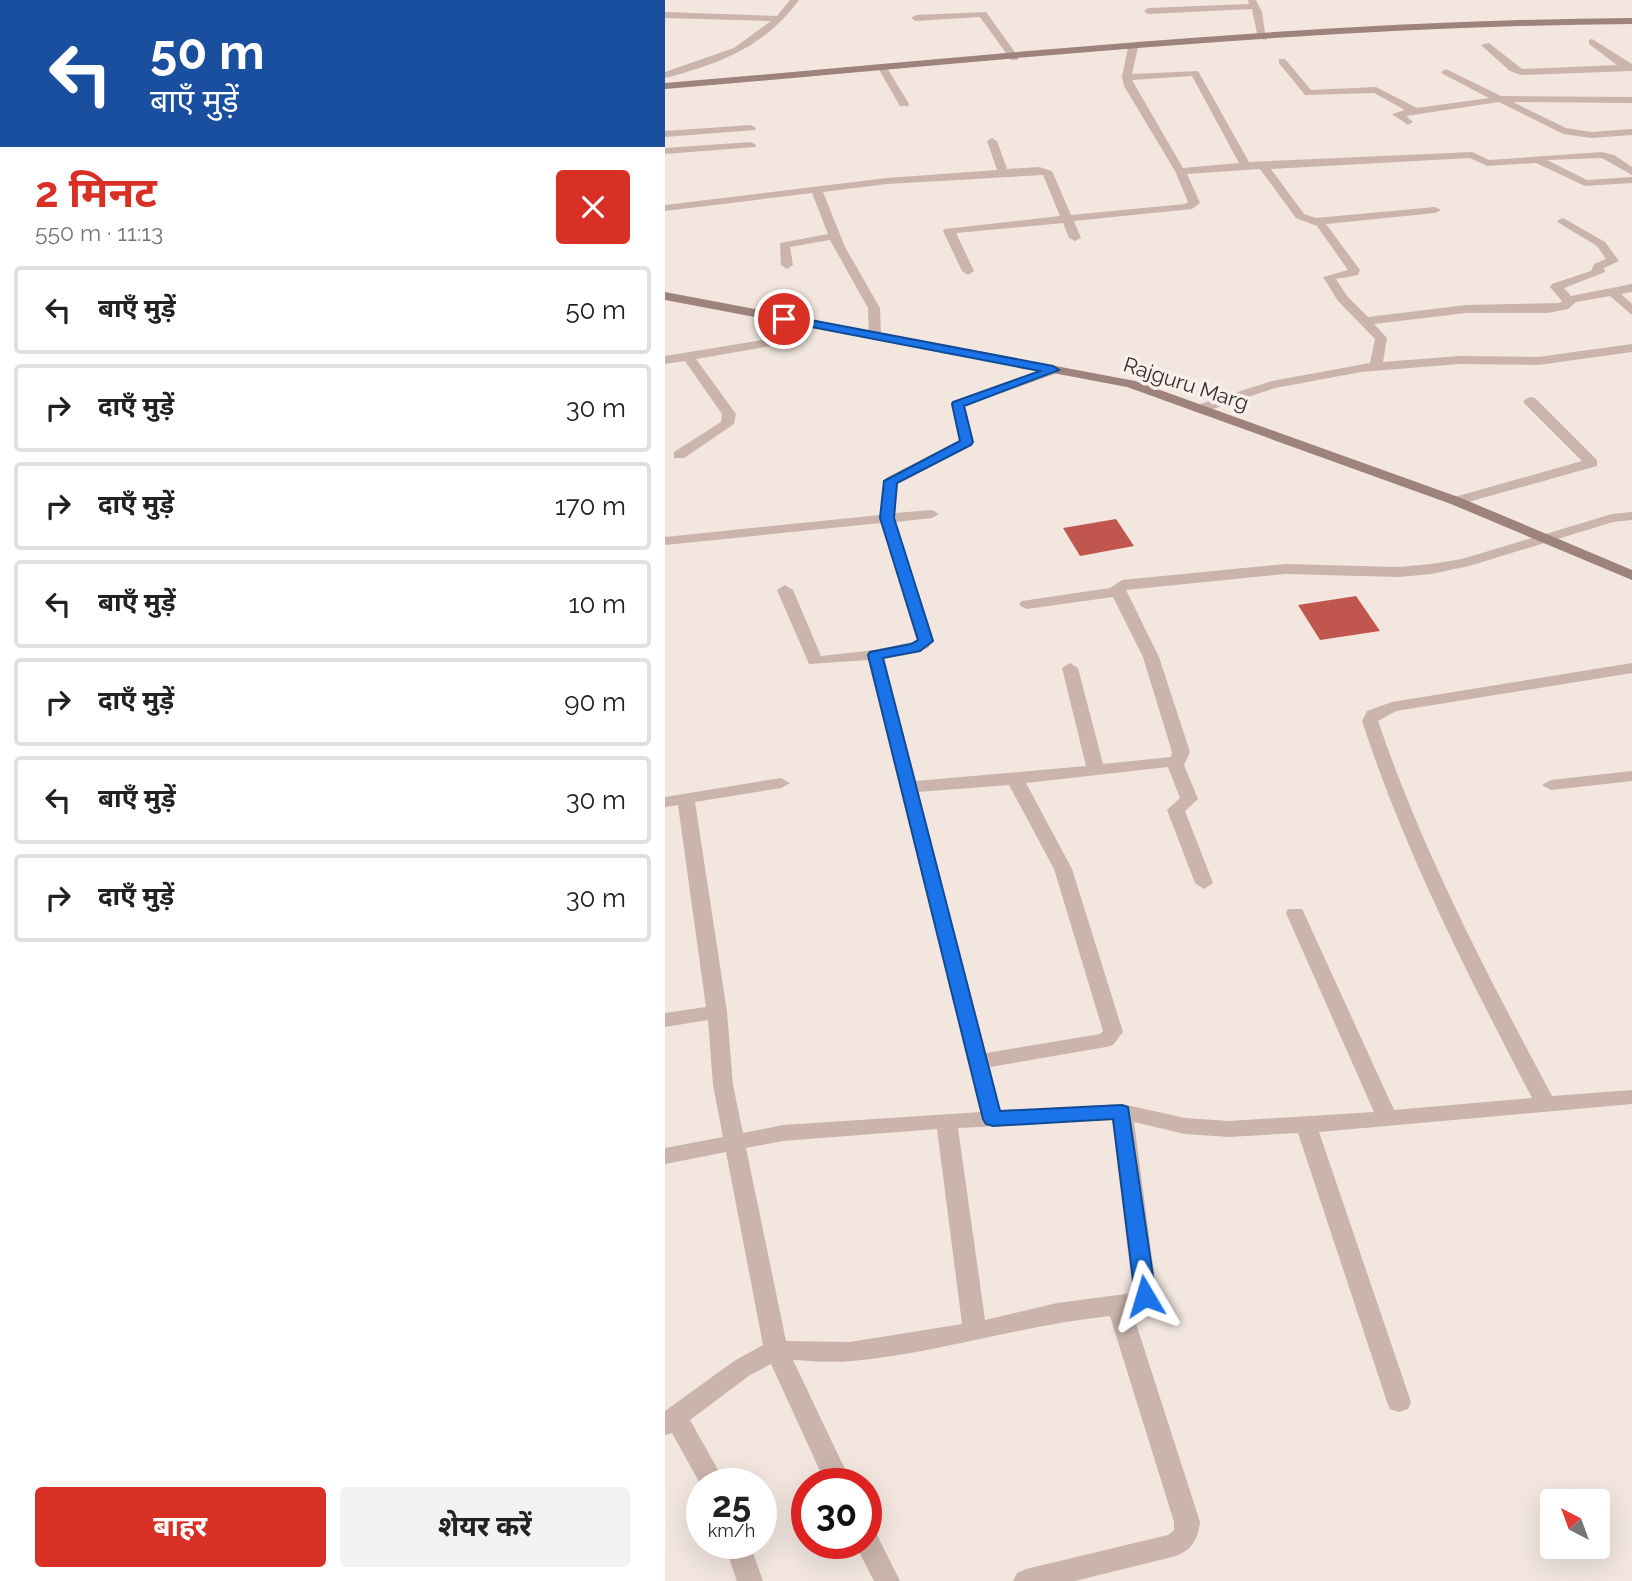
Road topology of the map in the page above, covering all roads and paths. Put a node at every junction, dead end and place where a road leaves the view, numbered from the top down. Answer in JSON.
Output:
{"nodes":[{"id":1,"x":795,"y":0,"type":"edge"},
{"id":2,"x":1253,"y":2,"type":"edge"},
{"id":3,"x":1148,"y":11,"type":"dead end"},
{"id":4,"x":665,"y":15,"type":"edge"},
{"id":5,"x":916,"y":18,"type":"dead end"},
{"id":6,"x":781,"y":19,"type":"junction"},
{"id":7,"x":1632,"y":21,"type":"edge"},
{"id":8,"x":1263,"y":38,"type":"junction"},
{"id":9,"x":1592,"y":42,"type":"dead end"},
{"id":10,"x":1486,"y":45,"type":"dead end"},
{"id":11,"x":1133,"y":47,"type":"junction"},
{"id":12,"x":1014,"y":58,"type":"junction"},
{"id":13,"x":1282,"y":61,"type":"dead end"},
{"id":14,"x":883,"y":68,"type":"junction"},
{"id":15,"x":1630,"y":68,"type":"edge"},
{"id":16,"x":1446,"y":72,"type":"dead end"},
{"id":17,"x":665,"y":75,"type":"edge"},
{"id":18,"x":1127,"y":77,"type":"junction"},
{"id":19,"x":665,"y":86,"type":"edge"},
{"id":20,"x":1502,"y":100,"type":"junction"},
{"id":21,"x":1632,"y":100,"type":"edge"},
{"id":22,"x":904,"y":104,"type":"dead end"},
{"id":23,"x":1415,"y":111,"type":"junction"},
{"id":24,"x":1408,"y":122,"type":"dead end"},
{"id":25,"x":751,"y":128,"type":"dead end"},
{"id":26,"x":1632,"y":132,"type":"edge"},
{"id":27,"x":665,"y":134,"type":"edge"},
{"id":28,"x":992,"y":141,"type":"dead end"},
{"id":29,"x":751,"y":145,"type":"dead end"},
{"id":30,"x":665,"y":151,"type":"edge"},
{"id":31,"x":1538,"y":160,"type":"junction"},
{"id":32,"x":1244,"y":165,"type":"junction"},
{"id":33,"x":1263,"y":166,"type":"junction"},
{"id":34,"x":1180,"y":171,"type":"junction"},
{"id":35,"x":1632,"y":172,"type":"edge"},
{"id":36,"x":1003,"y":173,"type":"junction"},
{"id":37,"x":1632,"y":180,"type":"edge"},
{"id":38,"x":815,"y":189,"type":"junction"},
{"id":39,"x":665,"y":208,"type":"edge"},
{"id":40,"x":1435,"y":210,"type":"dead end"},
{"id":41,"x":1066,"y":220,"type":"junction"},
{"id":42,"x":1318,"y":221,"type":"junction"},
{"id":43,"x":1563,"y":221,"type":"dead end"},
{"id":44,"x":834,"y":236,"type":"junction"},
{"id":45,"x":1075,"y":238,"type":"dead end"},
{"id":46,"x":787,"y":265,"type":"dead end"},
{"id":47,"x":968,"y":271,"type":"dead end"},
{"id":48,"x":1632,"y":288,"type":"edge"},
{"id":49,"x":1613,"y":292,"type":"junction"},
{"id":50,"x":665,"y":296,"type":"edge"},
{"id":51,"x":1568,"y":300,"type":"junction"},
{"id":52,"x":1632,"y":311,"type":"edge"},
{"id":53,"x":1367,"y":321,"type":"junction"},
{"id":54,"x":808,"y":323,"type":"junction"},
{"id":55,"x":875,"y":336,"type":"junction"},
{"id":56,"x":1632,"y":348,"type":"edge"},
{"id":57,"x":688,"y":356,"type":"junction"},
{"id":58,"x":665,"y":360,"type":"edge"},
{"id":59,"x":1376,"y":366,"type":"junction"},
{"id":60,"x":1053,"y":370,"type":"junction"},
{"id":61,"x":1529,"y":401,"type":"dead end"},
{"id":62,"x":1199,"y":409,"type":"junction"},
{"id":63,"x":679,"y":455,"type":"dead end"},
{"id":64,"x":1456,"y":501,"type":"junction"},
{"id":65,"x":932,"y":514,"type":"dead end"},
{"id":66,"x":1632,"y":516,"type":"edge"},
{"id":67,"x":887,"y":518,"type":"junction"},
{"id":68,"x":1541,"y":539,"type":"junction"},
{"id":69,"x":665,"y":541,"type":"edge"},
{"id":70,"x":1632,"y":575,"type":"edge"},
{"id":71,"x":785,"y":590,"type":"dead end"},
{"id":72,"x":1118,"y":592,"type":"junction"},
{"id":73,"x":1027,"y":604,"type":"dead end"},
{"id":74,"x":875,"y":655,"type":"junction"},
{"id":75,"x":1070,"y":668,"type":"dead end"},
{"id":76,"x":1632,"y":668,"type":"edge"},
{"id":77,"x":1175,"y":763,"type":"junction"},
{"id":78,"x":1095,"y":771,"type":"junction"},
{"id":79,"x":1632,"y":776,"type":"edge"},
{"id":80,"x":1015,"y":779,"type":"junction"},
{"id":81,"x":781,"y":783,"type":"dead end"},
{"id":82,"x":1551,"y":785,"type":"dead end"},
{"id":83,"x":909,"y":787,"type":"junction"},
{"id":84,"x":687,"y":799,"type":"junction"},
{"id":85,"x":665,"y":802,"type":"edge"},
{"id":86,"x":1204,"y":883,"type":"dead end"},
{"id":87,"x":1295,"y":913,"type":"dead end"},
{"id":88,"x":717,"y":1012,"type":"junction"},
{"id":89,"x":665,"y":1020,"type":"edge"},
{"id":90,"x":978,"y":1062,"type":"junction"},
{"id":91,"x":1632,"y":1097,"type":"edge"},
{"id":92,"x":1546,"y":1105,"type":"junction"},
{"id":93,"x":1122,"y":1112,"type":"junction"},
{"id":94,"x":1387,"y":1118,"type":"junction"},
{"id":95,"x":993,"y":1119,"type":"junction"},
{"id":96,"x":946,"y":1121,"type":"junction"},
{"id":97,"x":1306,"y":1125,"type":"junction"},
{"id":98,"x":736,"y":1140,"type":"junction"},
{"id":99,"x":665,"y":1156,"type":"edge"},
{"id":100,"x":1119,"y":1307,"type":"junction"},
{"id":101,"x":975,"y":1331,"type":"junction"},
{"id":102,"x":776,"y":1350,"type":"junction"},
{"id":103,"x":1399,"y":1402,"type":"dead end"},
{"id":104,"x":670,"y":1421,"type":"edge"},
{"id":105,"x":702,"y":1468,"type":"edge"},
{"id":106,"x":831,"y":1468,"type":"edge"},
{"id":107,"x":742,"y":1559,"type":"edge"},
{"id":108,"x":876,"y":1559,"type":"edge"},
{"id":109,"x":750,"y":1581,"type":"edge"},
{"id":110,"x":887,"y":1581,"type":"edge"},
{"id":111,"x":1026,"y":1581,"type":"edge"}],
"edges":[{"from":1,"to":6,"type":"street"},
{"from":2,"to":3,"type":"street"},
{"from":2,"to":8,"type":"street"},
{"from":4,"to":6,"type":"street"},
{"from":5,"to":12,"type":"street"},
{"from":6,"to":17,"type":"street"},
{"from":7,"to":8,"type":"street"},
{"from":8,"to":11,"type":"street"},
{"from":9,"to":15,"type":"street"},
{"from":10,"to":15,"type":"street"},
{"from":11,"to":12,"type":"street"},
{"from":11,"to":18,"type":"street"},
{"from":12,"to":14,"type":"street"},
{"from":13,"to":23,"type":"street"},
{"from":14,"to":19,"type":"street"},
{"from":14,"to":22,"type":"street"},
{"from":16,"to":20,"type":"street"},
{"from":18,"to":32,"type":"street"},
{"from":18,"to":34,"type":"street"},
{"from":20,"to":21,"type":"street"},
{"from":20,"to":23,"type":"street"},
{"from":20,"to":26,"type":"street"},
{"from":23,"to":24,"type":"street"},
{"from":25,"to":27,"type":"street"},
{"from":28,"to":36,"type":"street"},
{"from":29,"to":30,"type":"street"},
{"from":31,"to":33,"type":"street"},
{"from":31,"to":35,"type":"street"},
{"from":31,"to":37,"type":"street"},
{"from":32,"to":33,"type":"street"},
{"from":32,"to":34,"type":"street"},
{"from":33,"to":42,"type":"street"},
{"from":34,"to":41,"type":"street"},
{"from":36,"to":38,"type":"street"},
{"from":36,"to":41,"type":"street"},
{"from":38,"to":39,"type":"street"},
{"from":38,"to":44,"type":"street"},
{"from":40,"to":42,"type":"street"},
{"from":41,"to":45,"type":"street"},
{"from":41,"to":47,"type":"street"},
{"from":42,"to":53,"type":"street"},
{"from":43,"to":51,"type":"street"},
{"from":44,"to":46,"type":"street"},
{"from":44,"to":55,"type":"street"},
{"from":48,"to":49,"type":"street"},
{"from":49,"to":51,"type":"street"},
{"from":49,"to":52,"type":"street"},
{"from":50,"to":54,"type":"street","name":"Rajguru Marg"},
{"from":51,"to":53,"type":"street"},
{"from":53,"to":59,"type":"street"},
{"from":54,"to":55,"type":"street","name":"Rajguru Marg"},
{"from":54,"to":57,"type":"street"},
{"from":55,"to":60,"type":"street","name":"Rajguru Marg"},
{"from":56,"to":59,"type":"street"},
{"from":57,"to":58,"type":"street"},
{"from":57,"to":63,"type":"street"},
{"from":59,"to":62,"type":"street"},
{"from":60,"to":62,"type":"street","name":"Rajguru Marg"},
{"from":60,"to":67,"type":"street"},
{"from":61,"to":64,"type":"street"},
{"from":62,"to":64,"type":"street","name":"Rajguru Marg"},
{"from":64,"to":68,"type":"street","name":"Rajguru Marg"},
{"from":65,"to":67,"type":"street"},
{"from":66,"to":68,"type":"street"},
{"from":67,"to":69,"type":"street"},
{"from":67,"to":74,"type":"street"},
{"from":68,"to":70,"type":"street","name":"Rajguru Marg"},
{"from":68,"to":72,"type":"street"},
{"from":71,"to":74,"type":"street"},
{"from":72,"to":73,"type":"street"},
{"from":72,"to":77,"type":"street"},
{"from":74,"to":83,"type":"street"},
{"from":75,"to":78,"type":"street"},
{"from":76,"to":92,"type":"street"},
{"from":77,"to":78,"type":"street"},
{"from":77,"to":86,"type":"street"},
{"from":78,"to":80,"type":"street"},
{"from":79,"to":82,"type":"street"},
{"from":80,"to":83,"type":"street"},
{"from":80,"to":90,"type":"street"},
{"from":81,"to":84,"type":"street"},
{"from":83,"to":90,"type":"street"},
{"from":84,"to":85,"type":"street"},
{"from":84,"to":88,"type":"street"},
{"from":87,"to":94,"type":"street"},
{"from":88,"to":89,"type":"street"},
{"from":88,"to":98,"type":"street"},
{"from":90,"to":95,"type":"street"},
{"from":91,"to":92,"type":"street"},
{"from":92,"to":94,"type":"street"},
{"from":93,"to":95,"type":"street"},
{"from":93,"to":97,"type":"street"},
{"from":93,"to":100,"type":"street"},
{"from":94,"to":97,"type":"street"},
{"from":95,"to":96,"type":"street"},
{"from":96,"to":98,"type":"street"},
{"from":96,"to":101,"type":"street"},
{"from":97,"to":103,"type":"street"},
{"from":98,"to":99,"type":"street"},
{"from":98,"to":102,"type":"street"},
{"from":100,"to":101,"type":"street"},
{"from":100,"to":111,"type":"street"},
{"from":101,"to":102,"type":"street"},
{"from":102,"to":104,"type":"street"},
{"from":102,"to":106,"type":"street"},
{"from":104,"to":105,"type":"street"},
{"from":107,"to":109,"type":"street"},
{"from":108,"to":110,"type":"street"}]}
